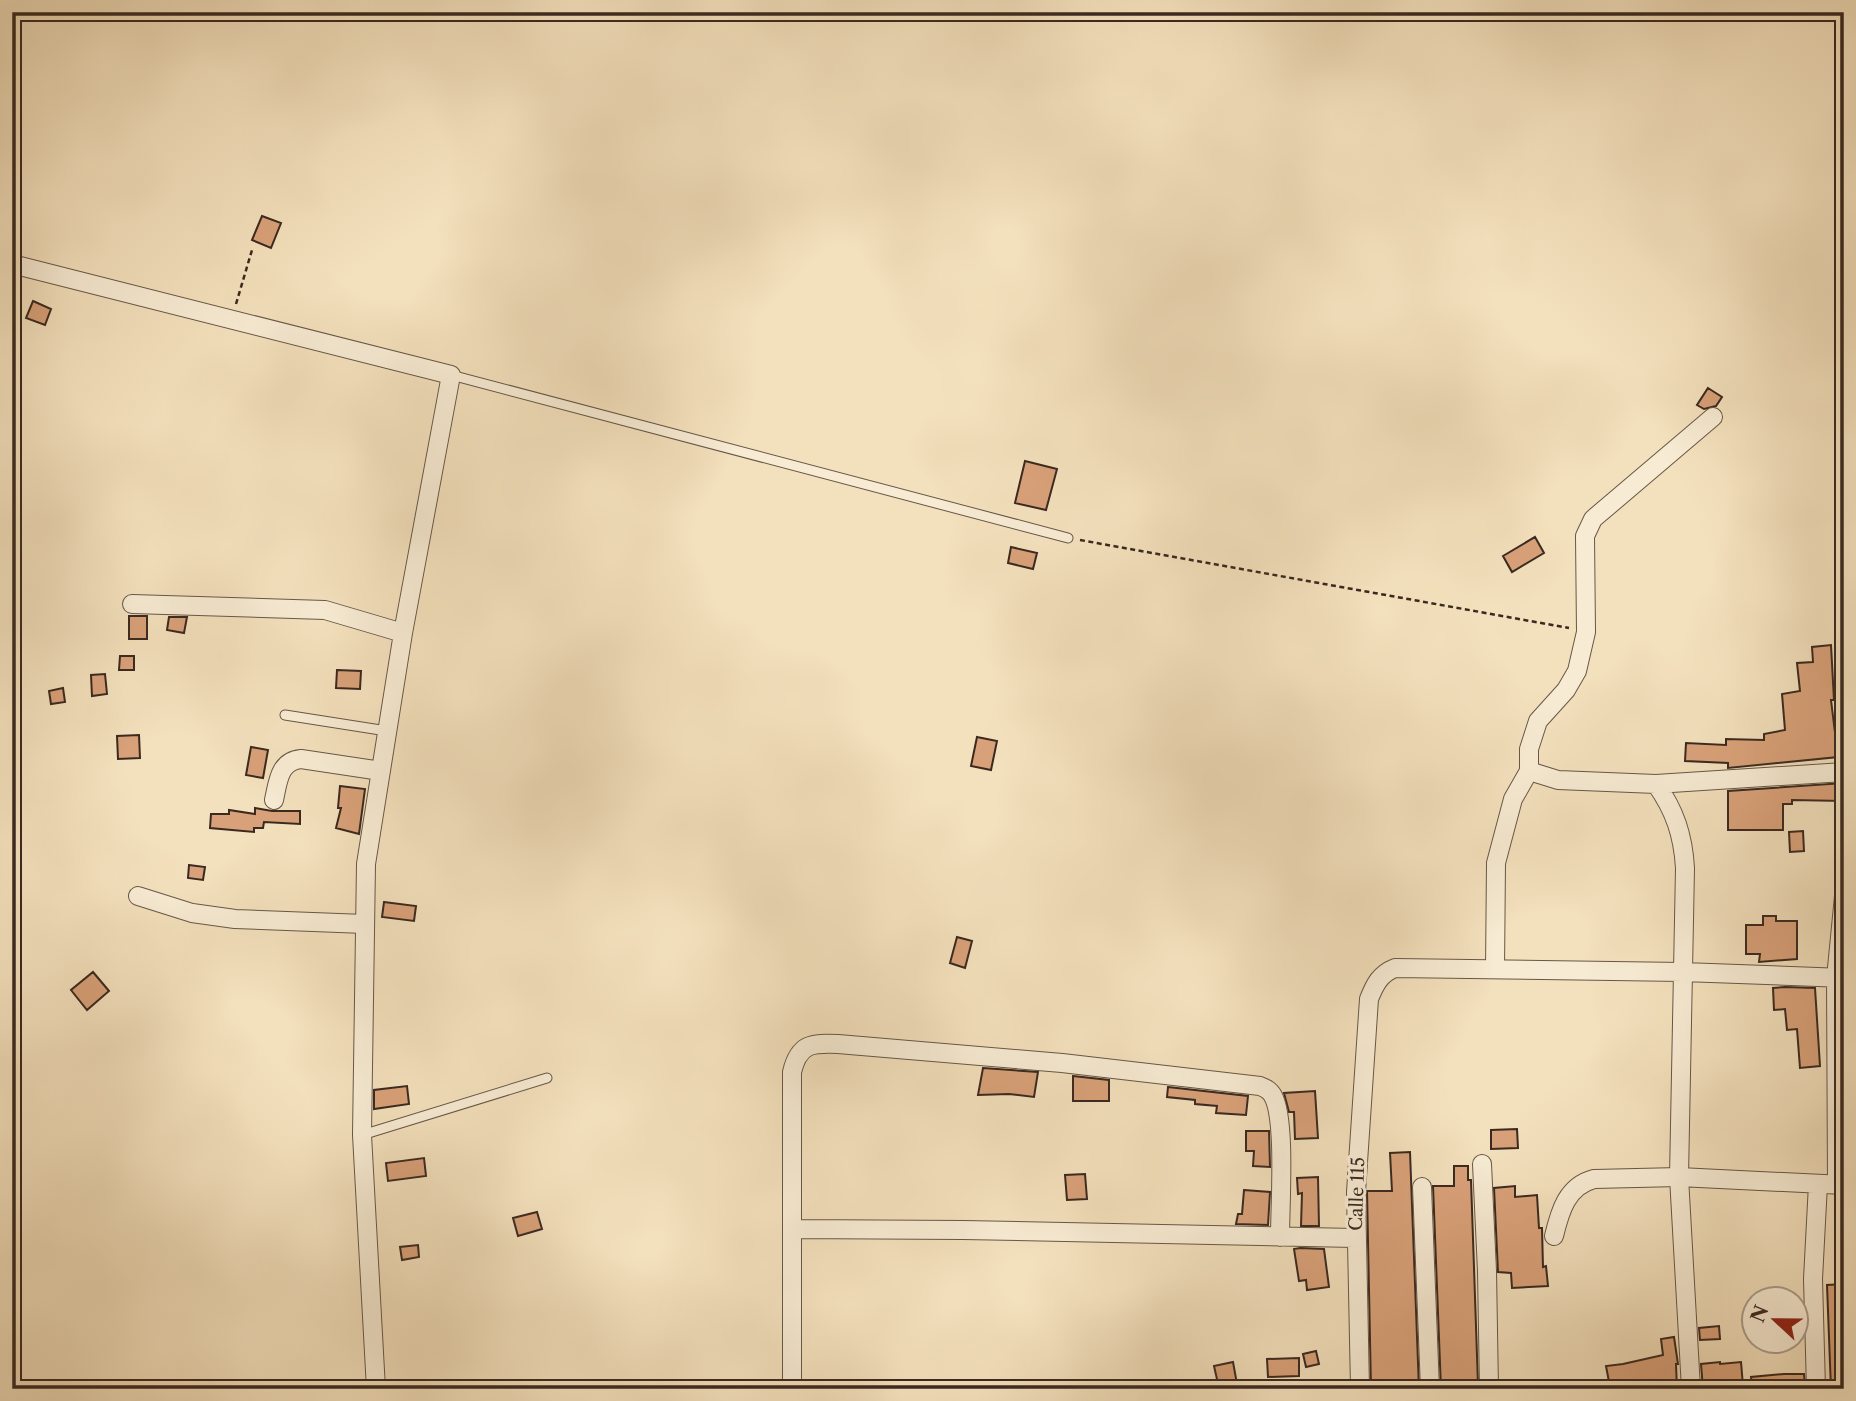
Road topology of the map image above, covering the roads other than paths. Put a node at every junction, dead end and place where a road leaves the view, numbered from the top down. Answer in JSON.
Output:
{"nodes":[{"id":1,"x":12,"y":264,"type":"edge"},
{"id":2,"x":451,"y":375,"type":"junction"},
{"id":3,"x":1713,"y":417,"type":"dead end"},
{"id":4,"x":1068,"y":538,"type":"road end"},
{"id":5,"x":132,"y":604,"type":"dead end"},
{"id":6,"x":403,"y":633,"type":"junction"},
{"id":7,"x":285,"y":715,"type":"dead end"},
{"id":8,"x":387,"y":731,"type":"junction"},
{"id":9,"x":381,"y":771,"type":"junction"},
{"id":10,"x":1530,"y":771,"type":"junction"},
{"id":11,"x":1844,"y":772,"type":"edge"},
{"id":12,"x":1656,"y":785,"type":"junction"},
{"id":13,"x":274,"y":800,"type":"dead end"},
{"id":14,"x":1844,"y":896,"type":"edge"},
{"id":15,"x":138,"y":897,"type":"dead end"},
{"id":16,"x":365,"y":924,"type":"junction"},
{"id":17,"x":1495,"y":969,"type":"junction"},
{"id":18,"x":1683,"y":972,"type":"junction"},
{"id":19,"x":1840,"y":978,"type":"edge"},
{"id":20,"x":547,"y":1078,"type":"dead end"},
{"id":21,"x":362,"y":1135,"type":"junction"},
{"id":22,"x":1482,"y":1164,"type":"dead end"},
{"id":23,"x":1679,"y":1177,"type":"junction"},
{"id":24,"x":1818,"y":1184,"type":"junction"},
{"id":25,"x":1840,"y":1185,"type":"edge"},
{"id":26,"x":1422,"y":1187,"type":"dead end"},
{"id":27,"x":792,"y":1229,"type":"junction"},
{"id":28,"x":1554,"y":1236,"type":"dead end"},
{"id":29,"x":1280,"y":1237,"type":"junction"},
{"id":30,"x":1355,"y":1238,"type":"junction"},
{"id":31,"x":376,"y":1389,"type":"edge"},
{"id":32,"x":792,"y":1389,"type":"edge"},
{"id":33,"x":1360,"y":1389,"type":"edge"},
{"id":34,"x":1430,"y":1389,"type":"edge"},
{"id":35,"x":1489,"y":1389,"type":"edge"},
{"id":36,"x":1691,"y":1389,"type":"edge"},
{"id":37,"x":1816,"y":1389,"type":"edge"}],
"edges":[{"from":1,"to":2,"type":"street"},
{"from":2,"to":4,"type":"lane"},
{"from":2,"to":6,"type":"street"},
{"from":3,"to":10,"type":"street"},
{"from":5,"to":6,"type":"street"},
{"from":6,"to":8,"type":"street"},
{"from":7,"to":8,"type":"lane"},
{"from":8,"to":9,"type":"street"},
{"from":9,"to":13,"type":"street"},
{"from":9,"to":16,"type":"street"},
{"from":10,"to":12,"type":"street"},
{"from":10,"to":17,"type":"street"},
{"from":11,"to":12,"type":"street"},
{"from":12,"to":18,"type":"street"},
{"from":14,"to":19,"type":"street"},
{"from":15,"to":16,"type":"street"},
{"from":16,"to":21,"type":"street"},
{"from":17,"to":18,"type":"street"},
{"from":17,"to":30,"type":"street","name":"Calle 115"},
{"from":18,"to":19,"type":"street"},
{"from":18,"to":23,"type":"street"},
{"from":19,"to":25,"type":"street"},
{"from":20,"to":21,"type":"lane"},
{"from":21,"to":31,"type":"street"},
{"from":22,"to":35,"type":"street"},
{"from":23,"to":24,"type":"street"},
{"from":23,"to":28,"type":"street"},
{"from":23,"to":36,"type":"street"},
{"from":24,"to":25,"type":"street"},
{"from":24,"to":37,"type":"street"},
{"from":26,"to":34,"type":"street"},
{"from":27,"to":29,"type":"street"},
{"from":27,"to":29,"type":"street"},
{"from":27,"to":32,"type":"street"},
{"from":29,"to":30,"type":"street"},
{"from":30,"to":33,"type":"street","name":"Calle 115"}]}
